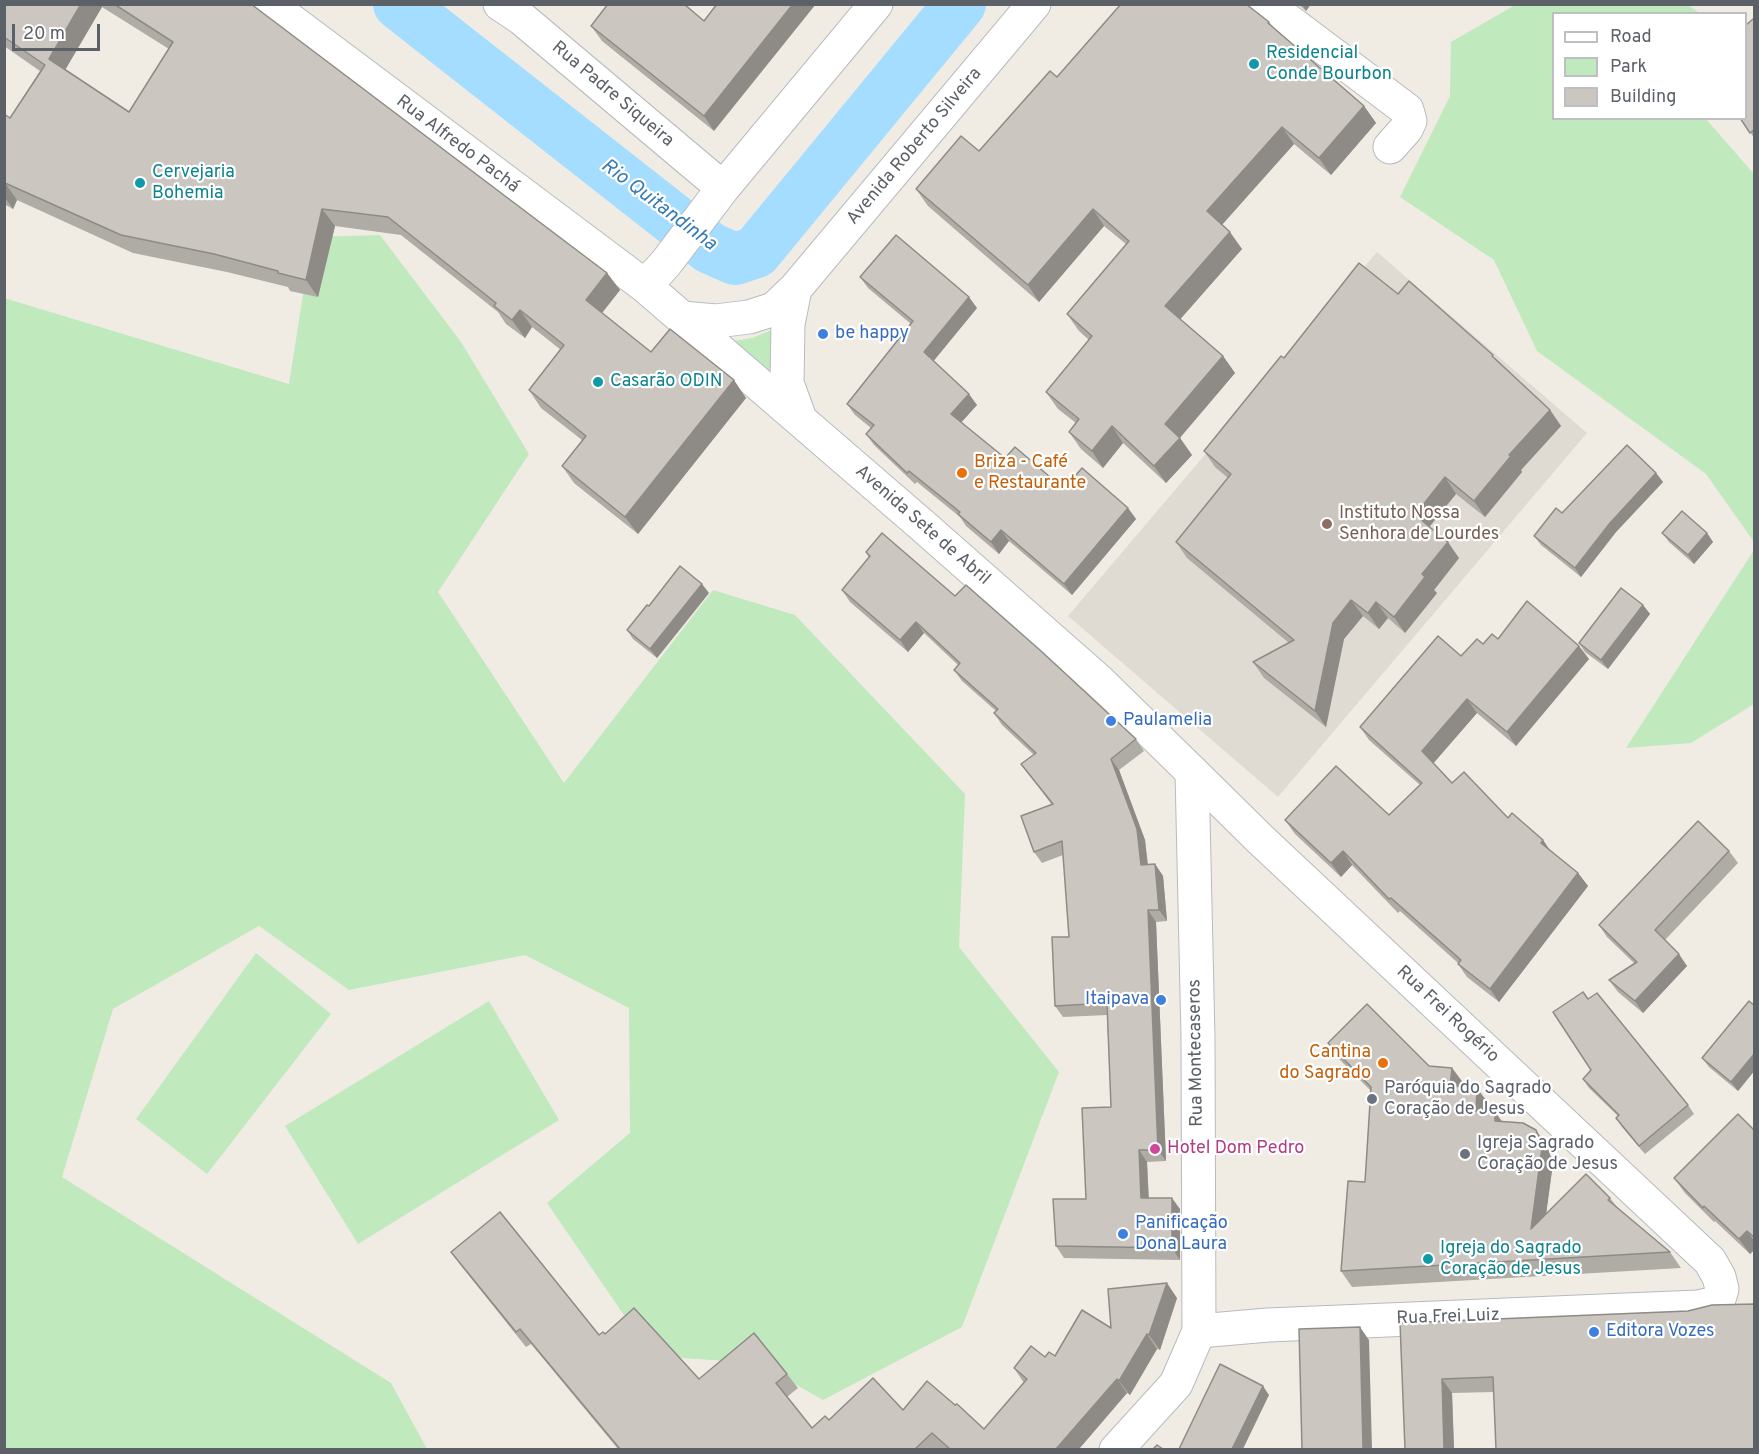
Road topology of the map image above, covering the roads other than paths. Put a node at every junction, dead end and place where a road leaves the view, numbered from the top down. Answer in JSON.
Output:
{"nodes":[{"id":1,"x":269,"y":4,"type":"edge"},
{"id":2,"x":500,"y":4,"type":"edge"},
{"id":3,"x":876,"y":4,"type":"edge"},
{"id":4,"x":1034,"y":4,"type":"edge"},
{"id":5,"x":1266,"y":4,"type":"edge"},
{"id":6,"x":1390,"y":147,"type":"dead end"},
{"id":7,"x":720,"y":192,"type":"junction"},
{"id":8,"x":655,"y":274,"type":"junction"},
{"id":9,"x":795,"y":289,"type":"junction"},
{"id":10,"x":682,"y":318,"type":"junction"},
{"id":11,"x":800,"y":420,"type":"junction"},
{"id":12,"x":1192,"y":772,"type":"junction"},
{"id":13,"x":1698,"y":1307,"type":"joint"},
{"id":14,"x":1199,"y":1331,"type":"junction"},
{"id":15,"x":1116,"y":1449,"type":"edge"}],
"edges":[{"from":1,"to":8,"type":"main road","name":"Rua Alfredo Pachá"},
{"from":2,"to":7,"type":"main road","name":"Rua Padre Siqueira"},
{"from":3,"to":7,"type":"main road"},
{"from":4,"to":9,"type":"main road","name":"Avenida Roberto Silveira"},
{"from":5,"to":6,"type":"main road"},
{"from":7,"to":8,"type":"main road"},
{"from":8,"to":10,"type":"main road","name":"Avenida Sete de Abril"},
{"from":9,"to":10,"type":"main road","name":"Avenida Roberto Silveira"},
{"from":9,"to":11,"type":"main road","name":"Avenida Roberto Silveira"},
{"from":10,"to":11,"type":"main road","name":"Avenida Sete de Abril"},
{"from":11,"to":12,"type":"main road","name":"Avenida Sete de Abril"},
{"from":12,"to":13,"type":"main road","name":"Rua Frei Rogério"},
{"from":12,"to":14,"type":"main road","name":"Rua Montecaseros"},
{"from":13,"to":14,"type":"main road","name":"Rua Frei Luiz"},
{"from":14,"to":15,"type":"main road","name":"Rua Montecaseros"}]}
